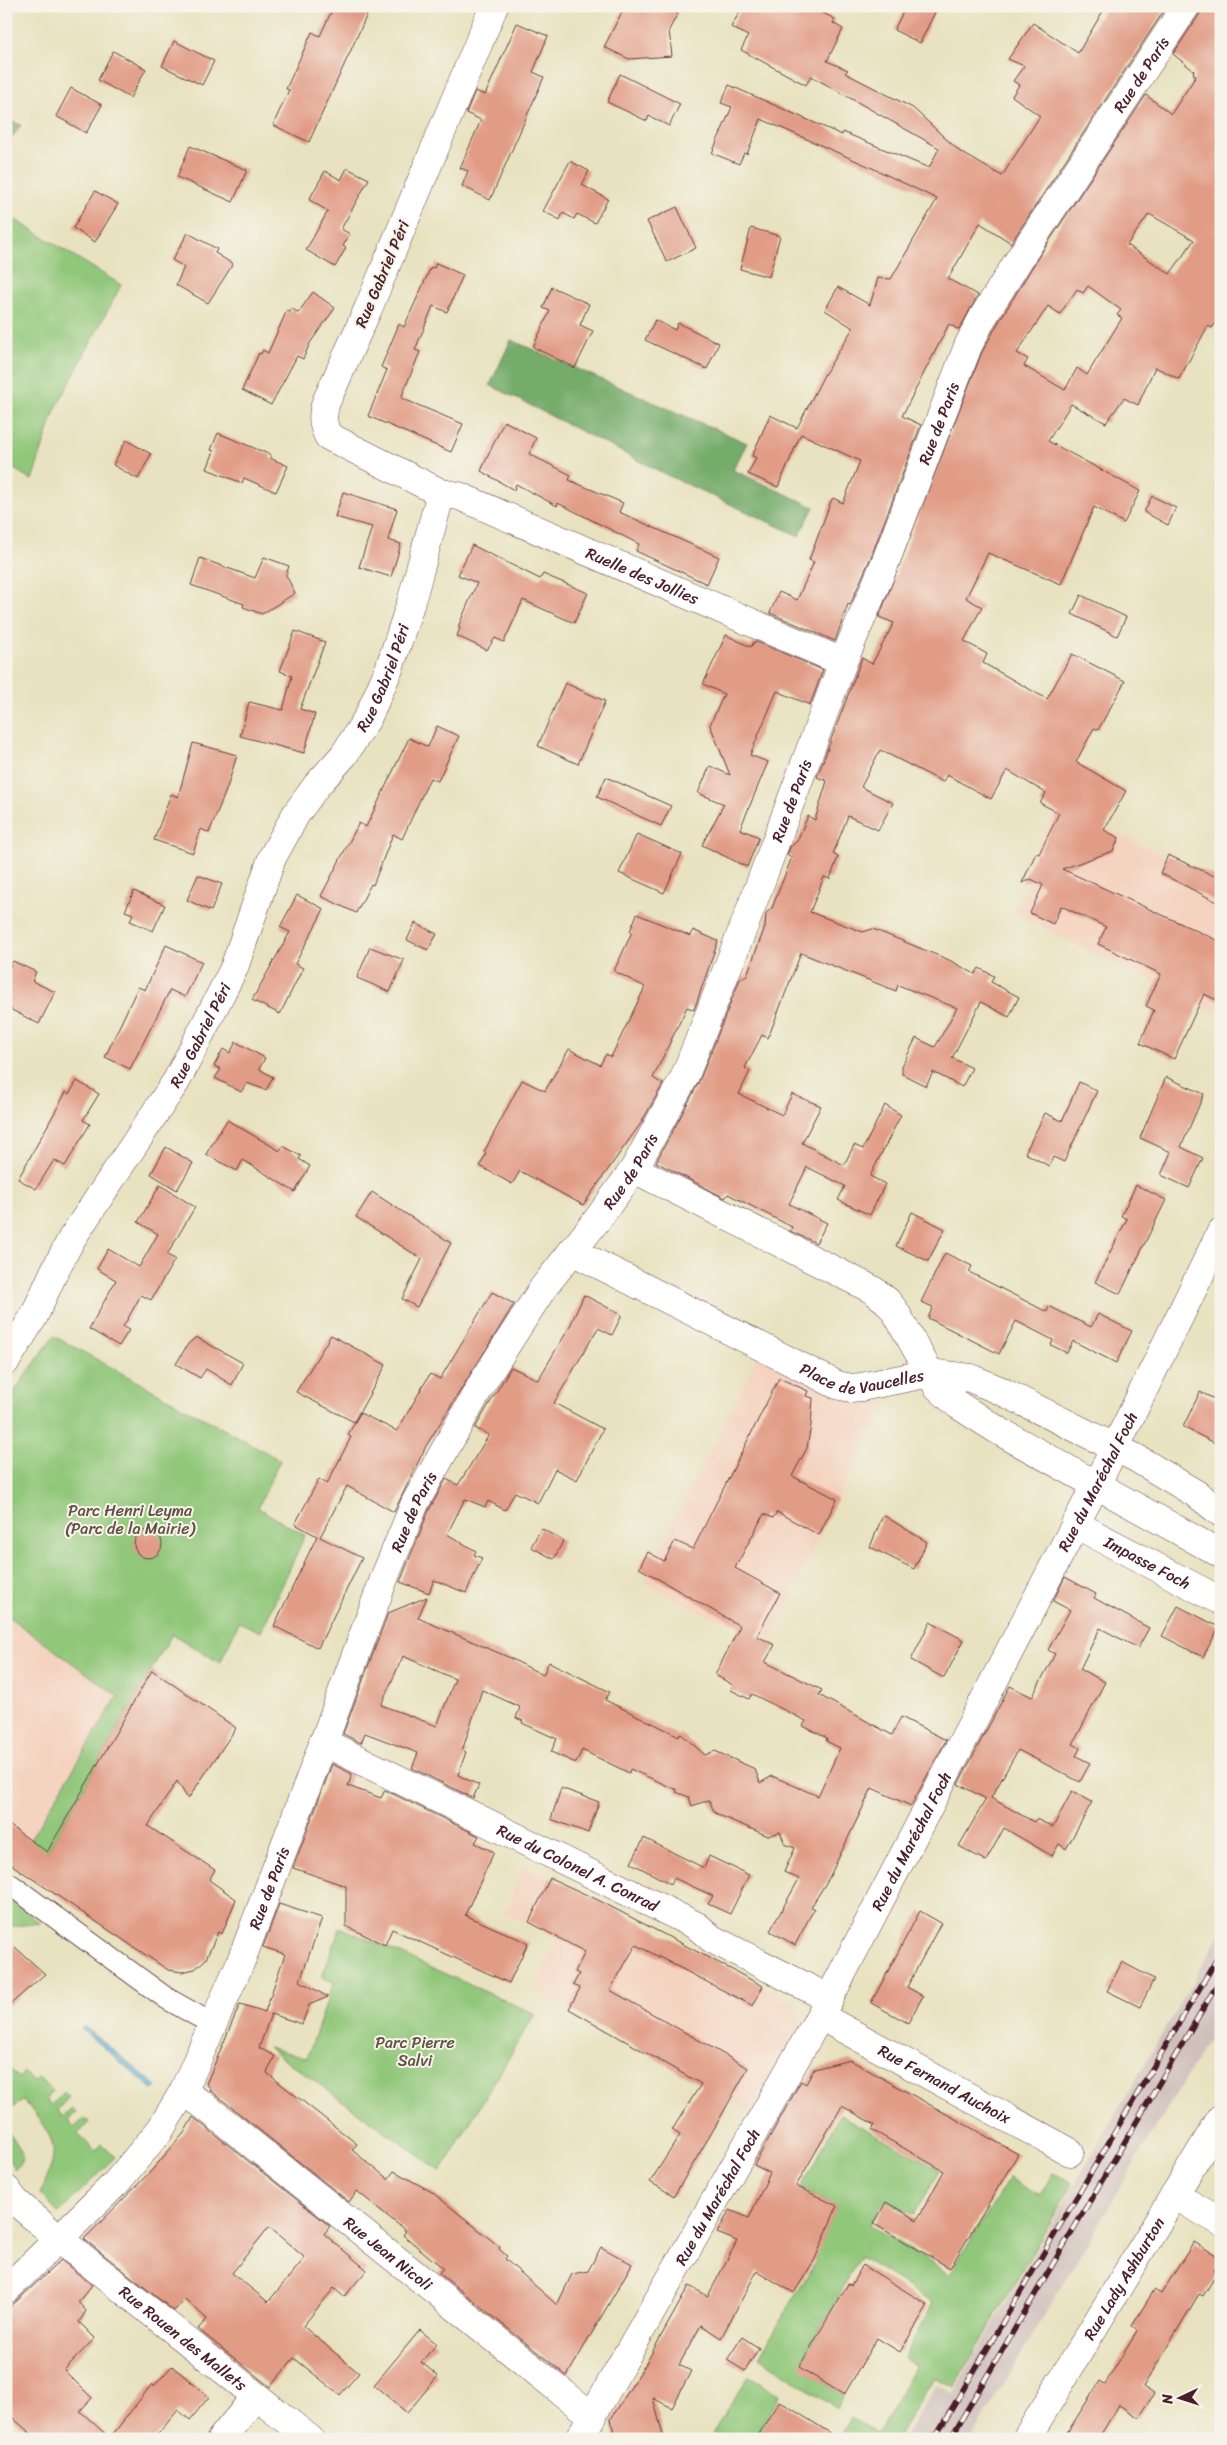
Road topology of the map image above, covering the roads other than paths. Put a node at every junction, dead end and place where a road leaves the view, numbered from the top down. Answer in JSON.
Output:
{"nodes":[{"id":1,"x":494,"y":6,"type":"edge"},
{"id":2,"x":1186,"y":6,"type":"edge"},
{"id":3,"x":441,"y":493,"type":"junction"},
{"id":4,"x":842,"y":662,"type":"junction"},
{"id":5,"x":634,"y":1169,"type":"junction"},
{"id":6,"x":1221,"y":1232,"type":"edge"},
{"id":7,"x":572,"y":1250,"type":"junction"},
{"id":8,"x":6,"y":1361,"type":"edge"},
{"id":9,"x":930,"y":1373,"type":"junction"},
{"id":10,"x":1115,"y":1448,"type":"junction"},
{"id":11,"x":1096,"y":1484,"type":"junction"},
{"id":12,"x":1221,"y":1513,"type":"edge"},
{"id":13,"x":1075,"y":1524,"type":"junction"},
{"id":14,"x":1221,"y":1554,"type":"edge"},
{"id":15,"x":1221,"y":1601,"type":"edge"},
{"id":16,"x":323,"y":1742,"type":"junction"},
{"id":17,"x":10,"y":1885,"type":"edge"},
{"id":18,"x":825,"y":2007,"type":"junction"},
{"id":19,"x":214,"y":2025,"type":"junction"},
{"id":20,"x":183,"y":2092,"type":"junction"},
{"id":21,"x":1221,"y":2118,"type":"edge"},
{"id":22,"x":1070,"y":2152,"type":"dead end"},
{"id":23,"x":6,"y":2189,"type":"edge"},
{"id":24,"x":1174,"y":2195,"type":"junction"},
{"id":25,"x":1221,"y":2222,"type":"edge"},
{"id":26,"x":58,"y":2238,"type":"junction"},
{"id":27,"x":6,"y":2290,"type":"edge"},
{"id":28,"x":256,"y":2396,"type":"junction"},
{"id":29,"x":586,"y":2428,"type":"edge"},
{"id":30,"x":222,"y":2439,"type":"edge"},
{"id":31,"x":310,"y":2439,"type":"edge"},
{"id":32,"x":1026,"y":2439,"type":"edge"}],
"edges":[{"from":1,"to":3,"type":"street","name":"Rue Gabriel Péri"},
{"from":2,"to":4,"type":"street","name":"Rue de Paris"},
{"from":3,"to":4,"type":"street","name":"Ruelle des Jollies"},
{"from":3,"to":8,"type":"street","name":"Rue Gabriel Péri"},
{"from":4,"to":5,"type":"street","name":"Rue de Paris"},
{"from":5,"to":7,"type":"street","name":"Rue de Paris"},
{"from":5,"to":9,"type":"street","name":"Place de Vaucelles"},
{"from":6,"to":10,"type":"street","name":"Rue du Maréchal Foch"},
{"from":7,"to":9,"type":"street","name":"Place de Vaucelles"},
{"from":7,"to":16,"type":"street","name":"Rue de Paris"},
{"from":9,"to":10,"type":"street"},
{"from":9,"to":11,"type":"street"},
{"from":10,"to":11,"type":"street","name":"Rue du Maréchal Foch"},
{"from":10,"to":12,"type":"street"},
{"from":11,"to":13,"type":"street","name":"Rue du Maréchal Foch"},
{"from":11,"to":14,"type":"street"},
{"from":13,"to":15,"type":"street","name":"Impasse Foch"},
{"from":13,"to":18,"type":"street","name":"Rue du Maréchal Foch"},
{"from":16,"to":18,"type":"street","name":"Rue du Colonel A. Conrad"},
{"from":16,"to":19,"type":"street","name":"Rue de Paris"},
{"from":17,"to":19,"type":"street"},
{"from":18,"to":22,"type":"street","name":"Rue Fernand Auchoix"},
{"from":18,"to":29,"type":"street","name":"Rue du Maréchal Foch"},
{"from":19,"to":20,"type":"street","name":"Rue de Paris"},
{"from":20,"to":26,"type":"street","name":"Rue de Paris"},
{"from":20,"to":29,"type":"street","name":"Rue Jean Nicoli"},
{"from":21,"to":24,"type":"street","name":"Rue Lady Ashburton"},
{"from":23,"to":26,"type":"street","name":"Rue Rouen des Mallets"},
{"from":24,"to":25,"type":"street"},
{"from":24,"to":32,"type":"street","name":"Rue Lady Ashburton"},
{"from":26,"to":27,"type":"street","name":"Rue de Paris"},
{"from":26,"to":28,"type":"street","name":"Rue Rouen des Mallets"},
{"from":28,"to":30,"type":"street"},
{"from":28,"to":31,"type":"street","name":"Rue Rouen des Mallets"}]}
